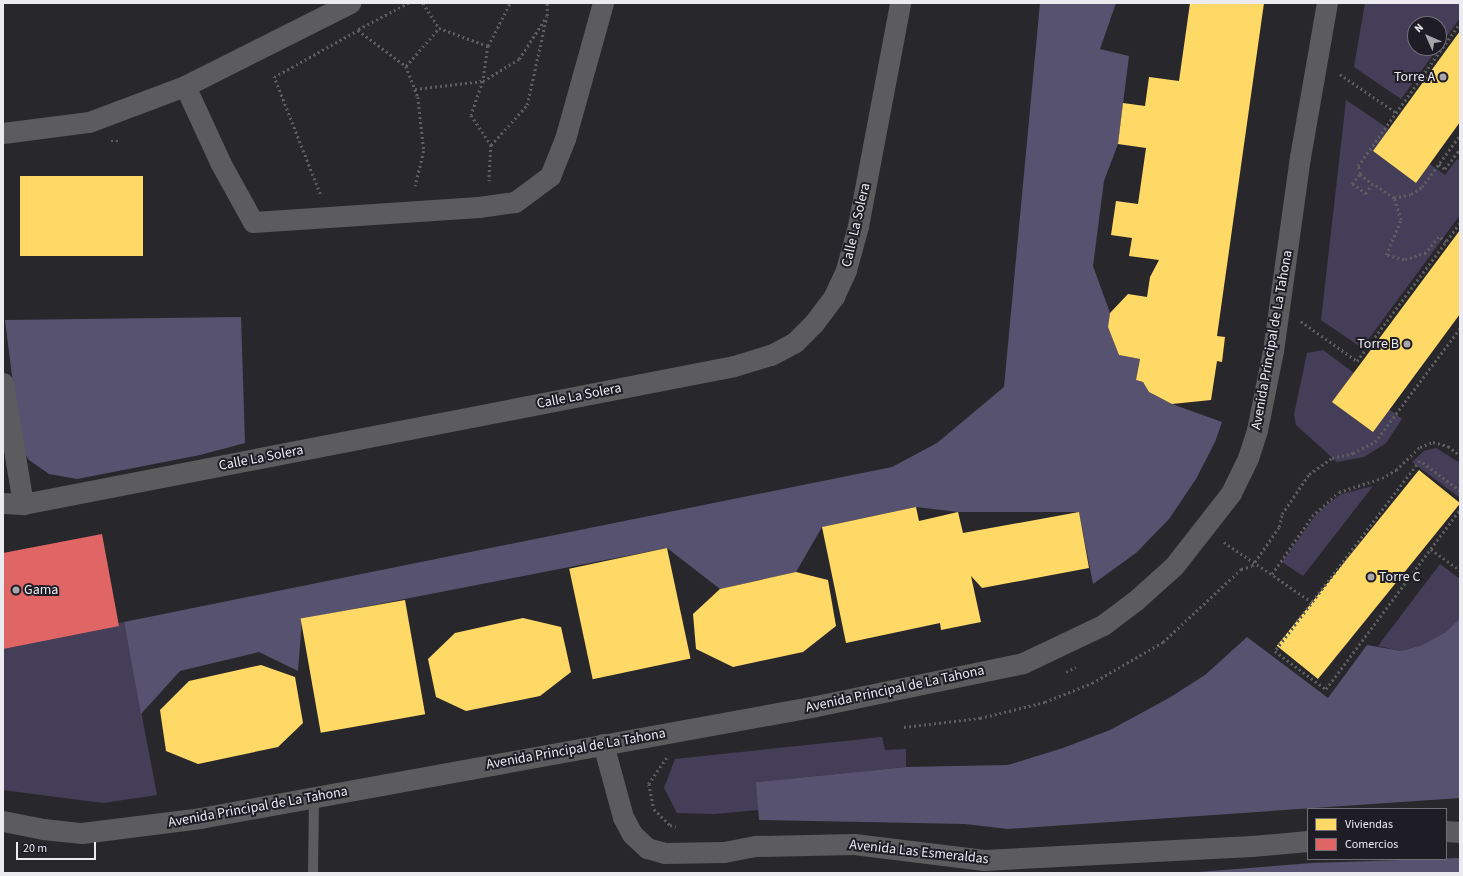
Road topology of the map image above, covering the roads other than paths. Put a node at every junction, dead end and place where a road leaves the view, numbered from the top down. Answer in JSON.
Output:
{"nodes":[{"id":1,"x":350,"y":3,"type":"edge"},
{"id":2,"x":603,"y":3,"type":"edge"},
{"id":3,"x":900,"y":3,"type":"edge"},
{"id":4,"x":1327,"y":3,"type":"edge"},
{"id":5,"x":185,"y":86,"type":"junction"},
{"id":6,"x":3,"y":133,"type":"edge"},
{"id":7,"x":3,"y":383,"type":"edge"},
{"id":8,"x":3,"y":503,"type":"edge"},
{"id":9,"x":24,"y":504,"type":"junction"},
{"id":10,"x":603,"y":744,"type":"junction"},
{"id":11,"x":314,"y":797,"type":"junction"},
{"id":12,"x":3,"y":821,"type":"edge"},
{"id":13,"x":1447,"y":831,"type":"edge"},
{"id":14,"x":1460,"y":832,"type":"edge"},
{"id":15,"x":1307,"y":841,"type":"edge"},
{"id":16,"x":313,"y":873,"type":"edge"}],
"edges":[{"from":1,"to":5,"type":"street"},
{"from":2,"to":5,"type":"street"},
{"from":3,"to":9,"type":"street","name":"Calle La Solera"},
{"from":4,"to":10,"type":"street","name":"Avenida Principal de La Tahona"},
{"from":5,"to":6,"type":"street"},
{"from":7,"to":9,"type":"street"},
{"from":8,"to":9,"type":"street","name":"Calle La Solera"},
{"from":10,"to":11,"type":"street","name":"Avenida Principal de La Tahona"},
{"from":10,"to":15,"type":"street","name":"Avenida Las Esmeraldas"},
{"from":11,"to":12,"type":"street","name":"Avenida Principal de La Tahona"},
{"from":11,"to":16,"type":"lane"},
{"from":13,"to":14,"type":"street"}]}
